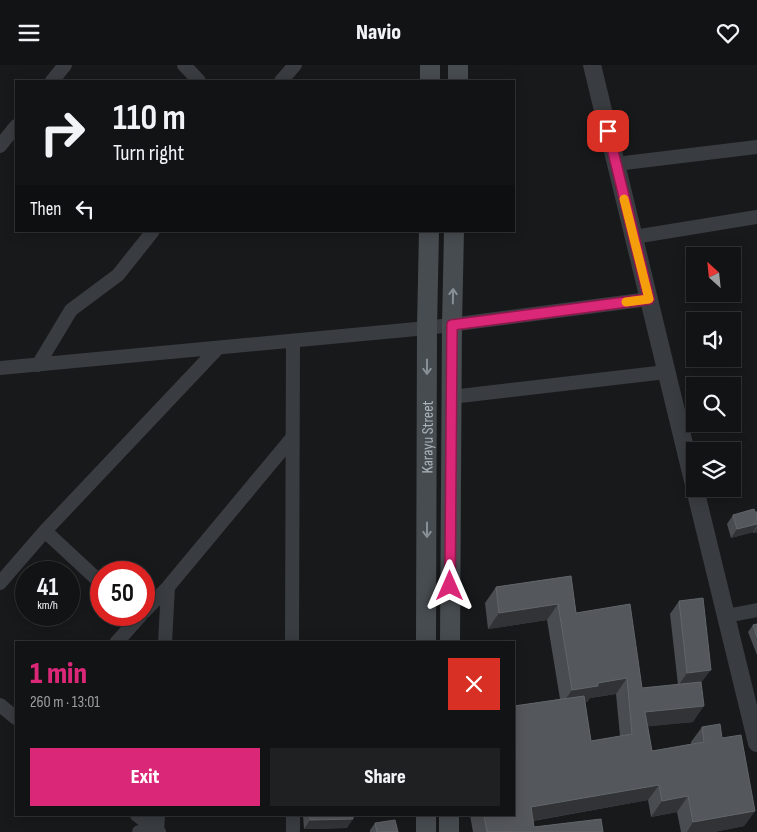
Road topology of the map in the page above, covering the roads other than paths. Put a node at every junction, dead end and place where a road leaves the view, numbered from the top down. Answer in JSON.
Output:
{"nodes":[{"id":1,"x":65,"y":65,"type":"edge"},
{"id":2,"x":184,"y":65,"type":"edge"},
{"id":3,"x":295,"y":65,"type":"edge"},
{"id":4,"x":430,"y":65,"type":"edge"},
{"id":5,"x":458,"y":65,"type":"edge"},
{"id":6,"x":592,"y":65,"type":"edge"},
{"id":7,"x":53,"y":80,"type":"edge"},
{"id":8,"x":198,"y":80,"type":"edge"},
{"id":9,"x":282,"y":80,"type":"edge"},
{"id":10,"x":430,"y":80,"type":"edge"},
{"id":11,"x":458,"y":80,"type":"edge"},
{"id":12,"x":15,"y":127,"type":"edge"},
{"id":13,"x":0,"y":146,"type":"edge"},
{"id":14,"x":757,"y":147,"type":"edge"},
{"id":15,"x":616,"y":164,"type":"junction"},
{"id":16,"x":757,"y":217,"type":"edge"},
{"id":17,"x":152,"y":232,"type":"edge"},
{"id":18,"x":429,"y":232,"type":"edge"},
{"id":19,"x":454,"y":232,"type":"edge"},
{"id":20,"x":634,"y":237,"type":"junction"},
{"id":21,"x":649,"y":299,"type":"junction"},
{"id":22,"x":452,"y":325,"type":"junction"},
{"id":23,"x":427,"y":328,"type":"junction"},
{"id":24,"x":293,"y":341,"type":"junction"},
{"id":25,"x":218,"y":348,"type":"junction"},
{"id":26,"x":38,"y":365,"type":"junction"},
{"id":27,"x":0,"y":368,"type":"edge"},
{"id":28,"x":666,"y":372,"type":"junction"},
{"id":29,"x":451,"y":397,"type":"junction"},
{"id":30,"x":292,"y":437,"type":"junction"},
{"id":31,"x":686,"y":453,"type":"edge"},
{"id":32,"x":697,"y":497,"type":"edge"},
{"id":33,"x":45,"y":531,"type":"junction"},
{"id":34,"x":90,"y":573,"type":"edge"},
{"id":35,"x":1,"y":581,"type":"edge"},
{"id":36,"x":168,"y":587,"type":"junction"},
{"id":37,"x":155,"y":600,"type":"edge"},
{"id":38,"x":757,"y":610,"type":"edge"},
{"id":39,"x":726,"y":616,"type":"junction"},
{"id":40,"x":131,"y":626,"type":"edge"},
{"id":41,"x":118,"y":641,"type":"edge"},
{"id":42,"x":165,"y":641,"type":"edge"},
{"id":43,"x":292,"y":641,"type":"edge"},
{"id":44,"x":426,"y":641,"type":"edge"},
{"id":45,"x":450,"y":641,"type":"edge"},
{"id":46,"x":0,"y":705,"type":"edge"},
{"id":47,"x":15,"y":717,"type":"edge"},
{"id":48,"x":757,"y":743,"type":"edge"},
{"id":49,"x":138,"y":816,"type":"edge"},
{"id":50,"x":158,"y":816,"type":"edge"},
{"id":51,"x":293,"y":816,"type":"edge"},
{"id":52,"x":426,"y":816,"type":"edge"},
{"id":53,"x":449,"y":816,"type":"edge"},
{"id":54,"x":158,"y":831,"type":"edge"},
{"id":55,"x":139,"y":832,"type":"edge"},
{"id":56,"x":293,"y":832,"type":"edge"},
{"id":57,"x":426,"y":832,"type":"edge"},
{"id":58,"x":449,"y":832,"type":"edge"}],
"edges":[{"from":1,"to":7,"type":"street"},
{"from":2,"to":8,"type":"street"},
{"from":3,"to":9,"type":"street"},
{"from":4,"to":10,"type":"main road"},
{"from":5,"to":11,"type":"main road"},
{"from":6,"to":15,"type":"street"},
{"from":12,"to":13,"type":"street"},
{"from":14,"to":15,"type":"street"},
{"from":15,"to":20,"type":"street"},
{"from":16,"to":20,"type":"street"},
{"from":17,"to":26,"type":"street"},
{"from":18,"to":23,"type":"main road","name":"Karayu Street"},
{"from":22,"to":19,"type":"main road","name":"Karayu Street","one_way":true},
{"from":20,"to":21,"type":"street"},
{"from":21,"to":22,"type":"street"},
{"from":21,"to":28,"type":"street"},
{"from":22,"to":23,"type":"street"},
{"from":22,"to":29,"type":"main road","name":"Karayu Street"},
{"from":23,"to":24,"type":"street"},
{"from":23,"to":44,"type":"main road","name":"Karayu Street","one_way":true},
{"from":24,"to":25,"type":"street"},
{"from":24,"to":30,"type":"street"},
{"from":25,"to":26,"type":"street"},
{"from":25,"to":33,"type":"street"},
{"from":26,"to":27,"type":"street"},
{"from":28,"to":29,"type":"street"},
{"from":28,"to":31,"type":"street"},
{"from":29,"to":45,"type":"main road","name":"Karayu Street"},
{"from":30,"to":36,"type":"street"},
{"from":30,"to":43,"type":"street"},
{"from":32,"to":39,"type":"street"},
{"from":33,"to":34,"type":"street"},
{"from":33,"to":35,"type":"street"},
{"from":36,"to":37,"type":"street"},
{"from":36,"to":42,"type":"street"},
{"from":38,"to":39,"type":"street"},
{"from":39,"to":48,"type":"street"},
{"from":40,"to":41,"type":"street"},
{"from":46,"to":47,"type":"street"},
{"from":49,"to":54,"type":"street"},
{"from":50,"to":54,"type":"street"},
{"from":51,"to":56,"type":"street"},
{"from":52,"to":57,"type":"main road"},
{"from":53,"to":58,"type":"main road"},
{"from":54,"to":55,"type":"street"}]}
